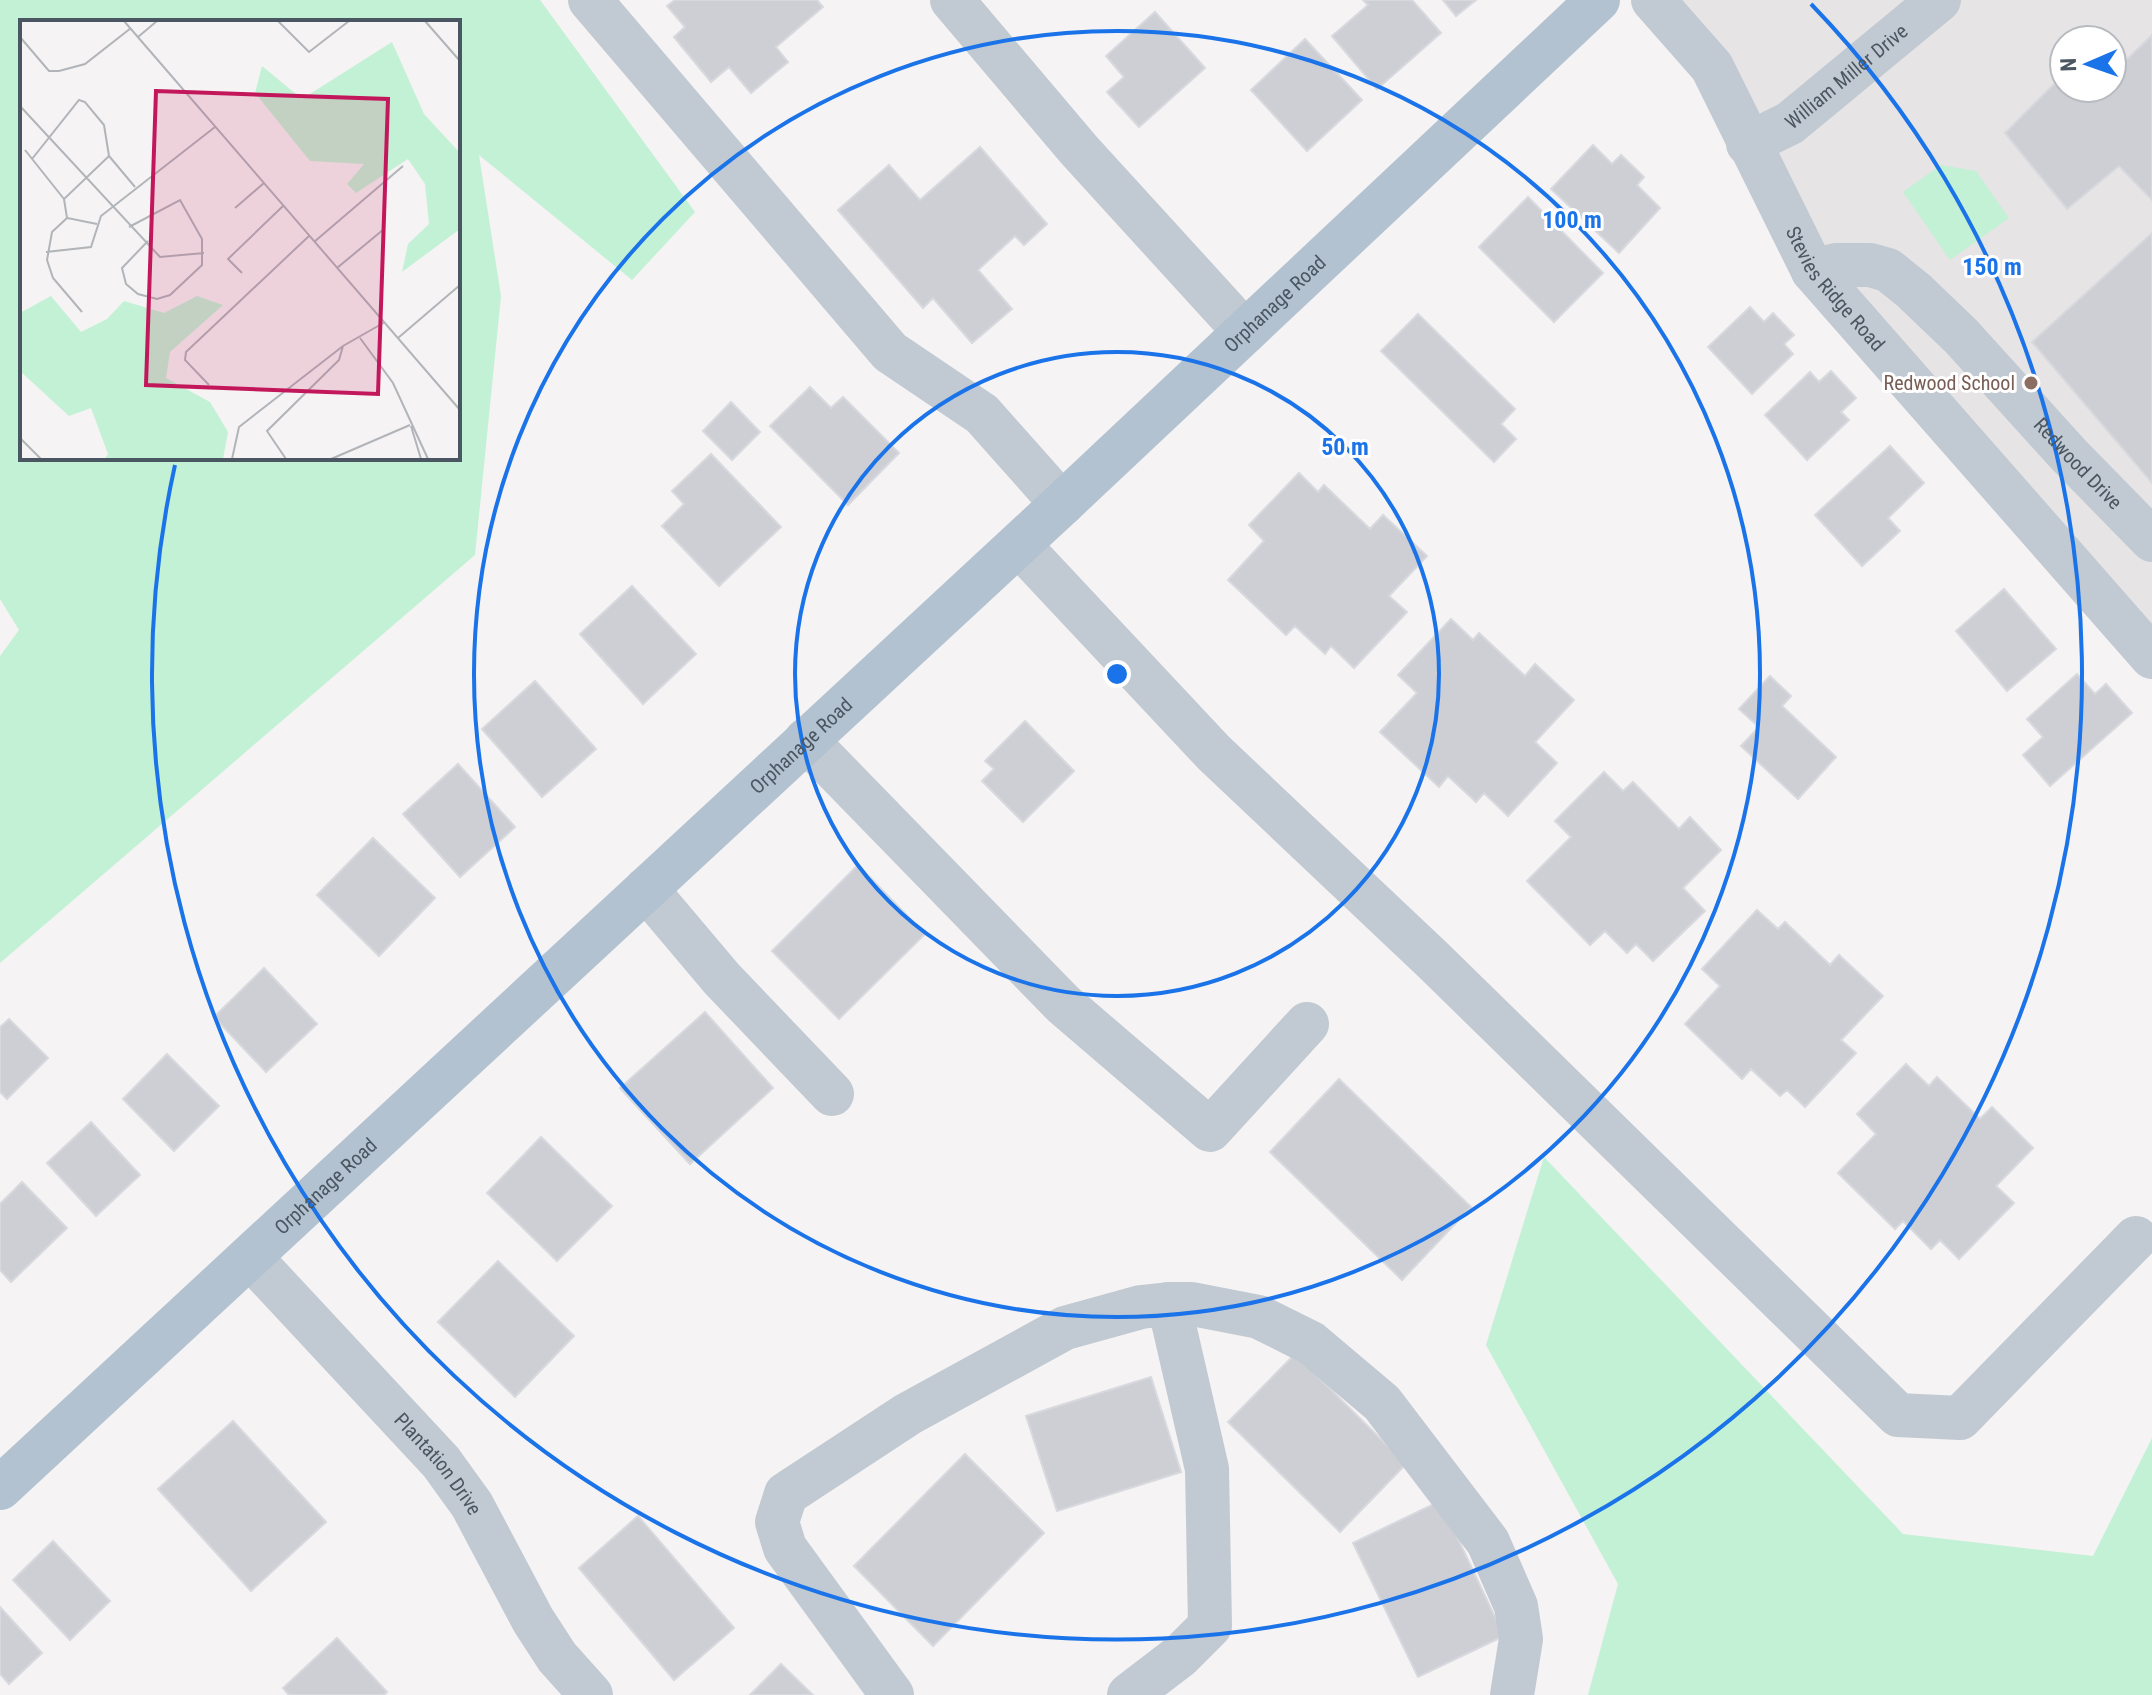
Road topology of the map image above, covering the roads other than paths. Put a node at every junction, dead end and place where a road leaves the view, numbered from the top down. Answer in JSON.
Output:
{"nodes":[{"id":1,"x":590,"y":0,"type":"edge"},
{"id":2,"x":952,"y":0,"type":"edge"},
{"id":3,"x":1598,"y":0,"type":"edge"},
{"id":4,"x":1653,"y":0,"type":"edge"},
{"id":5,"x":1939,"y":0,"type":"edge"},
{"id":6,"x":1748,"y":144,"type":"junction"},
{"id":7,"x":1813,"y":271,"type":"junction"},
{"id":8,"x":1245,"y":332,"type":"junction"},
{"id":9,"x":1062,"y":504,"type":"junction"},
{"id":10,"x":2152,"y":540,"type":"edge"},
{"id":11,"x":1019,"y":545,"type":"junction"},
{"id":12,"x":2152,"y":657,"type":"edge"},
{"id":13,"x":806,"y":740,"type":"junction"},
{"id":14,"x":646,"y":889,"type":"junction"},
{"id":15,"x":1307,"y":1024,"type":"dead end"},
{"id":16,"x":832,"y":1094,"type":"dead end"},
{"id":17,"x":2136,"y":1238,"type":"dead end"},
{"id":18,"x":250,"y":1257,"type":"junction"},
{"id":19,"x":1169,"y":1304,"type":"junction"},
{"id":20,"x":0,"y":1488,"type":"edge"},
{"id":21,"x":591,"y":1695,"type":"edge"},
{"id":22,"x":892,"y":1695,"type":"edge"},
{"id":23,"x":1129,"y":1695,"type":"edge"},
{"id":24,"x":1512,"y":1695,"type":"edge"}],
"edges":[{"from":1,"to":9,"type":"street"},
{"from":2,"to":8,"type":"street"},
{"from":3,"to":8,"type":"main road","name":"Orphanage Road"},
{"from":4,"to":6,"type":"street","name":"Stevies Ridge Road"},
{"from":5,"to":6,"type":"street","name":"William Miller Drive"},
{"from":6,"to":7,"type":"street","name":"Stevies Ridge Road"},
{"from":7,"to":10,"type":"street","name":"Redwood Drive"},
{"from":7,"to":12,"type":"street","name":"Stevies Ridge Road"},
{"from":8,"to":9,"type":"main road","name":"Orphanage Road"},
{"from":9,"to":11,"type":"main road","name":"Orphanage Road"},
{"from":11,"to":13,"type":"main road","name":"Orphanage Road"},
{"from":11,"to":17,"type":"street"},
{"from":13,"to":14,"type":"main road","name":"Orphanage Road"},
{"from":13,"to":15,"type":"street"},
{"from":14,"to":16,"type":"street"},
{"from":14,"to":18,"type":"main road","name":"Orphanage Road"},
{"from":18,"to":20,"type":"main road","name":"Orphanage Road"},
{"from":18,"to":21,"type":"street","name":"Plantation Drive"},
{"from":19,"to":22,"type":"street"},
{"from":19,"to":23,"type":"street"},
{"from":19,"to":24,"type":"street"}]}
